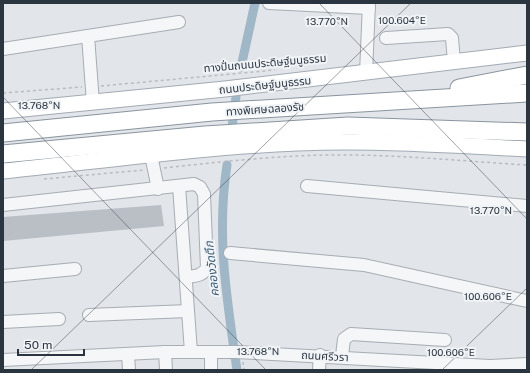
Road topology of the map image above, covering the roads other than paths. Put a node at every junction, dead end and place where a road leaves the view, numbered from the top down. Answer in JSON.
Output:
{"nodes":[{"id":1,"x":269,"y":3,"type":"edge"},
{"id":2,"x":310,"y":4,"type":"edge"},
{"id":3,"x":369,"y":5,"type":"edge"},
{"id":4,"x":179,"y":22,"type":"dead end"},
{"id":5,"x":88,"y":36,"type":"junction"},
{"id":6,"x":386,"y":38,"type":"dead end"},
{"id":7,"x":3,"y":49,"type":"edge"},
{"id":8,"x":527,"y":53,"type":"edge"},
{"id":9,"x":454,"y":62,"type":"junction"},
{"id":10,"x":366,"y":73,"type":"junction"},
{"id":11,"x":527,"y":75,"type":"edge"},
{"id":12,"x":527,"y":93,"type":"edge"},
{"id":13,"x":436,"y":96,"type":"junction"},
{"id":14,"x":93,"y":103,"type":"junction"},
{"id":15,"x":3,"y":111,"type":"edge"},
{"id":16,"x":527,"y":132,"type":"edge"},
{"id":17,"x":3,"y":133,"type":"edge"},
{"id":18,"x":527,"y":149,"type":"edge"},
{"id":19,"x":3,"y":154,"type":"edge"},
{"id":20,"x":153,"y":162,"type":"junction"},
{"id":21,"x":3,"y":171,"type":"edge"},
{"id":22,"x":179,"y":186,"type":"junction"},
{"id":23,"x":307,"y":186,"type":"dead end"},
{"id":24,"x":158,"y":189,"type":"junction"},
{"id":25,"x":3,"y":205,"type":"edge"},
{"id":26,"x":527,"y":206,"type":"edge"},
{"id":27,"x":230,"y":253,"type":"dead end"},
{"id":28,"x":75,"y":269,"type":"dead end"},
{"id":29,"x":3,"y":276,"type":"edge"},
{"id":30,"x":186,"y":277,"type":"junction"},
{"id":31,"x":527,"y":301,"type":"edge"},
{"id":32,"x":188,"y":311,"type":"junction"},
{"id":33,"x":89,"y":315,"type":"dead end"},
{"id":34,"x":59,"y":319,"type":"dead end"},
{"id":35,"x":3,"y":322,"type":"edge"},
{"id":36,"x":445,"y":340,"type":"dead end"},
{"id":37,"x":165,"y":352,"type":"junction"},
{"id":38,"x":191,"y":352,"type":"junction"},
{"id":39,"x":211,"y":352,"type":"junction"},
{"id":40,"x":128,"y":354,"type":"junction"},
{"id":41,"x":320,"y":355,"type":"junction"},
{"id":42,"x":342,"y":356,"type":"junction"},
{"id":43,"x":9,"y":363,"type":"edge"},
{"id":44,"x":527,"y":364,"type":"edge"},
{"id":45,"x":428,"y":366,"type":"edge"},
{"id":46,"x":129,"y":370,"type":"edge"},
{"id":47,"x":166,"y":370,"type":"edge"},
{"id":48,"x":211,"y":370,"type":"edge"},
{"id":49,"x":319,"y":370,"type":"edge"}],
"edges":[{"from":1,"to":2,"type":"street"},
{"from":2,"to":3,"type":"street"},
{"from":3,"to":10,"type":"street"},
{"from":4,"to":5,"type":"street"},
{"from":5,"to":7,"type":"street"},
{"from":5,"to":14,"type":"street"},
{"from":6,"to":9,"type":"street"},
{"from":8,"to":9,"type":"main road","name":"ถนนประดิษฐ์มนูธรรม"},
{"from":9,"to":10,"type":"main road","name":"ถนนประดิษฐ์มนูธรรม"},
{"from":10,"to":14,"type":"main road","name":"ถนนประดิษฐ์มนูธรรม"},
{"from":11,"to":13,"type":"highway"},
{"from":12,"to":13,"type":"highway","name":"ทางพิเศษฉลองรัช"},
{"from":13,"to":17,"type":"highway","name":"ทางพิเศษฉลองรัช"},
{"from":14,"to":15,"type":"main road","name":"ถนนประดิษฐ์มนูธรรม"},
{"from":16,"to":19,"type":"highway","name":"ทางพิเศษฉลองรัช"},
{"from":18,"to":20,"type":"main road"},
{"from":20,"to":21,"type":"main road"},
{"from":20,"to":24,"type":"street"},
{"from":22,"to":24,"type":"street"},
{"from":22,"to":30,"type":"street"},
{"from":22,"to":30,"type":"street"},
{"from":23,"to":26,"type":"street"},
{"from":24,"to":25,"type":"street"},
{"from":27,"to":31,"type":"street"},
{"from":28,"to":29,"type":"street"},
{"from":30,"to":32,"type":"street"},
{"from":32,"to":33,"type":"street"},
{"from":32,"to":38,"type":"street"},
{"from":34,"to":35,"type":"street"},
{"from":36,"to":42,"type":"street"},
{"from":37,"to":38,"type":"street","name":"ถนนศรีวรา"},
{"from":37,"to":40,"type":"street","name":"ถนนศรีวรา"},
{"from":37,"to":47,"type":"street"},
{"from":38,"to":39,"type":"street","name":"ถนนศรีวรา"},
{"from":39,"to":41,"type":"street","name":"ถนนศรีวรา"},
{"from":39,"to":48,"type":"street"},
{"from":40,"to":43,"type":"street","name":"ถนนศรีวรา"},
{"from":40,"to":46,"type":"street"},
{"from":41,"to":42,"type":"street","name":"ถนนศรีวรา"},
{"from":41,"to":49,"type":"street"},
{"from":42,"to":45,"type":"street","name":"ถนนศรีวรา"},
{"from":44,"to":45,"type":"street","name":"ถนนศรีวรา"}]}
